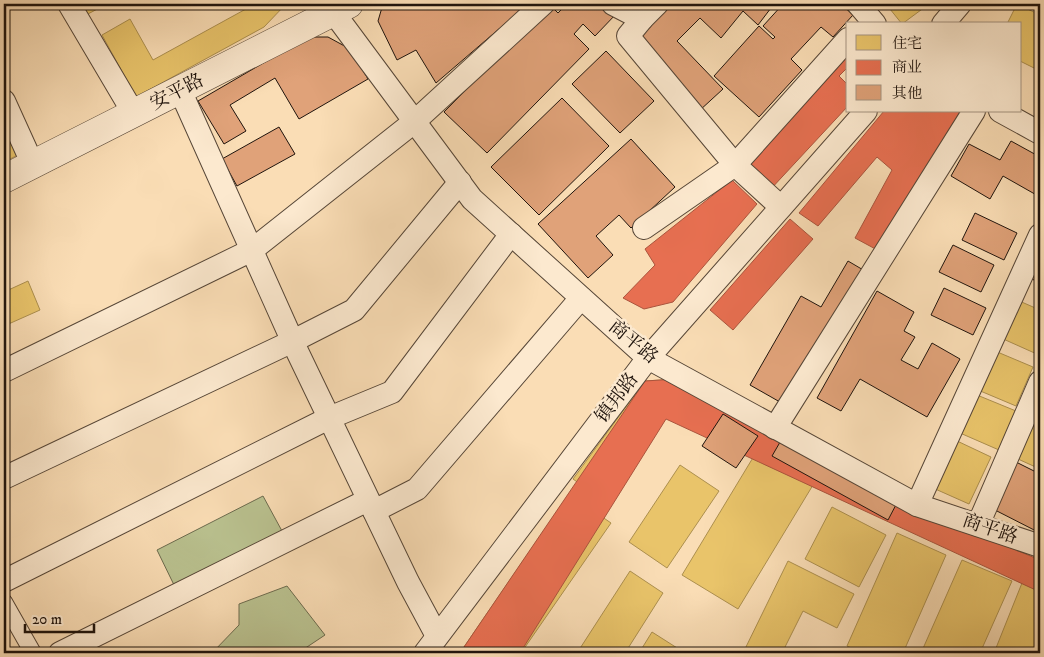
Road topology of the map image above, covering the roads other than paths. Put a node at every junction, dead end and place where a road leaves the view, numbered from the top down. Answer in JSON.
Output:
{"nodes":[{"id":1,"x":69,"y":4,"type":"edge"},
{"id":2,"x":543,"y":4,"type":"edge"},
{"id":3,"x":613,"y":4,"type":"edge"},
{"id":4,"x":960,"y":4,"type":"edge"},
{"id":5,"x":337,"y":7,"type":"edge"},
{"id":6,"x":649,"y":11,"type":"edge"},
{"id":7,"x":944,"y":22,"type":"edge"},
{"id":8,"x":846,"y":41,"type":"edge"},
{"id":9,"x":180,"y":90,"type":"junction"},
{"id":10,"x":4,"y":101,"type":"edge"},
{"id":11,"x":865,"y":112,"type":"edge"},
{"id":12,"x":973,"y":112,"type":"edge"},
{"id":13,"x":1002,"y":112,"type":"edge"},
{"id":14,"x":134,"y":114,"type":"junction"},
{"id":15,"x":414,"y":122,"type":"junction"},
{"id":16,"x":1040,"y":133,"type":"edge"},
{"id":17,"x":33,"y":164,"type":"junction"},
{"id":18,"x":735,"y":165,"type":"junction"},
{"id":19,"x":4,"y":179,"type":"edge"},
{"id":20,"x":460,"y":182,"type":"junction"},
{"id":21,"x":781,"y":207,"type":"junction"},
{"id":22,"x":644,"y":228,"type":"dead end"},
{"id":23,"x":511,"y":234,"type":"junction"},
{"id":24,"x":1040,"y":235,"type":"edge"},
{"id":25,"x":252,"y":250,"type":"junction"},
{"id":26,"x":581,"y":298,"type":"junction"},
{"id":27,"x":293,"y":341,"type":"junction"},
{"id":28,"x":648,"y":358,"type":"junction"},
{"id":29,"x":4,"y":372,"type":"edge"},
{"id":30,"x":1040,"y":382,"type":"edge"},
{"id":31,"x":330,"y":418,"type":"junction"},
{"id":32,"x":775,"y":428,"type":"junction"},
{"id":33,"x":4,"y":478,"type":"edge"},
{"id":34,"x":371,"y":505,"type":"junction"},
{"id":35,"x":917,"y":505,"type":"junction"},
{"id":36,"x":978,"y":525,"type":"junction"},
{"id":37,"x":1040,"y":546,"type":"edge"},
{"id":38,"x":4,"y":581,"type":"edge"},
{"id":39,"x":4,"y":602,"type":"edge"},
{"id":40,"x":431,"y":645,"type":"edge"},
{"id":41,"x":33,"y":653,"type":"edge"},
{"id":42,"x":60,"y":653,"type":"edge"}],
"edges":[{"from":1,"to":14,"type":"street"},
{"from":2,"to":15,"type":"street"},
{"from":3,"to":6,"type":"street"},
{"from":4,"to":7,"type":"street"},
{"from":5,"to":9,"type":"street","name":"安平路"},
{"from":5,"to":15,"type":"street","name":"商平路"},
{"from":6,"to":18,"type":"street"},
{"from":8,"to":18,"type":"street"},
{"from":9,"to":14,"type":"street","name":"安平路"},
{"from":9,"to":25,"type":"street"},
{"from":10,"to":17,"type":"street"},
{"from":11,"to":21,"type":"street","name":"镇邦路"},
{"from":12,"to":32,"type":"street"},
{"from":13,"to":16,"type":"street"},
{"from":14,"to":17,"type":"street","name":"安平路"},
{"from":15,"to":20,"type":"street","name":"商平路"},
{"from":15,"to":25,"type":"street"},
{"from":17,"to":19,"type":"street","name":"安平路"},
{"from":18,"to":21,"type":"street"},
{"from":18,"to":22,"type":"street"},
{"from":20,"to":23,"type":"street","name":"商平路"},
{"from":20,"to":27,"type":"street"},
{"from":21,"to":28,"type":"street","name":"镇邦路"},
{"from":23,"to":26,"type":"street","name":"商平路"},
{"from":23,"to":31,"type":"street"},
{"from":24,"to":35,"type":"street"},
{"from":25,"to":27,"type":"street"},
{"from":25,"to":29,"type":"street"},
{"from":26,"to":28,"type":"street","name":"商平路"},
{"from":26,"to":34,"type":"street"},
{"from":27,"to":31,"type":"street"},
{"from":27,"to":33,"type":"street"},
{"from":28,"to":32,"type":"street","name":"商平路"},
{"from":28,"to":40,"type":"street","name":"镇邦路"},
{"from":30,"to":36,"type":"street"},
{"from":31,"to":34,"type":"street"},
{"from":31,"to":38,"type":"street"},
{"from":32,"to":35,"type":"street","name":"商平路"},
{"from":34,"to":40,"type":"street"},
{"from":34,"to":42,"type":"street"},
{"from":35,"to":36,"type":"street","name":"商平路"},
{"from":36,"to":37,"type":"street","name":"商平路"},
{"from":39,"to":41,"type":"street"}]}
